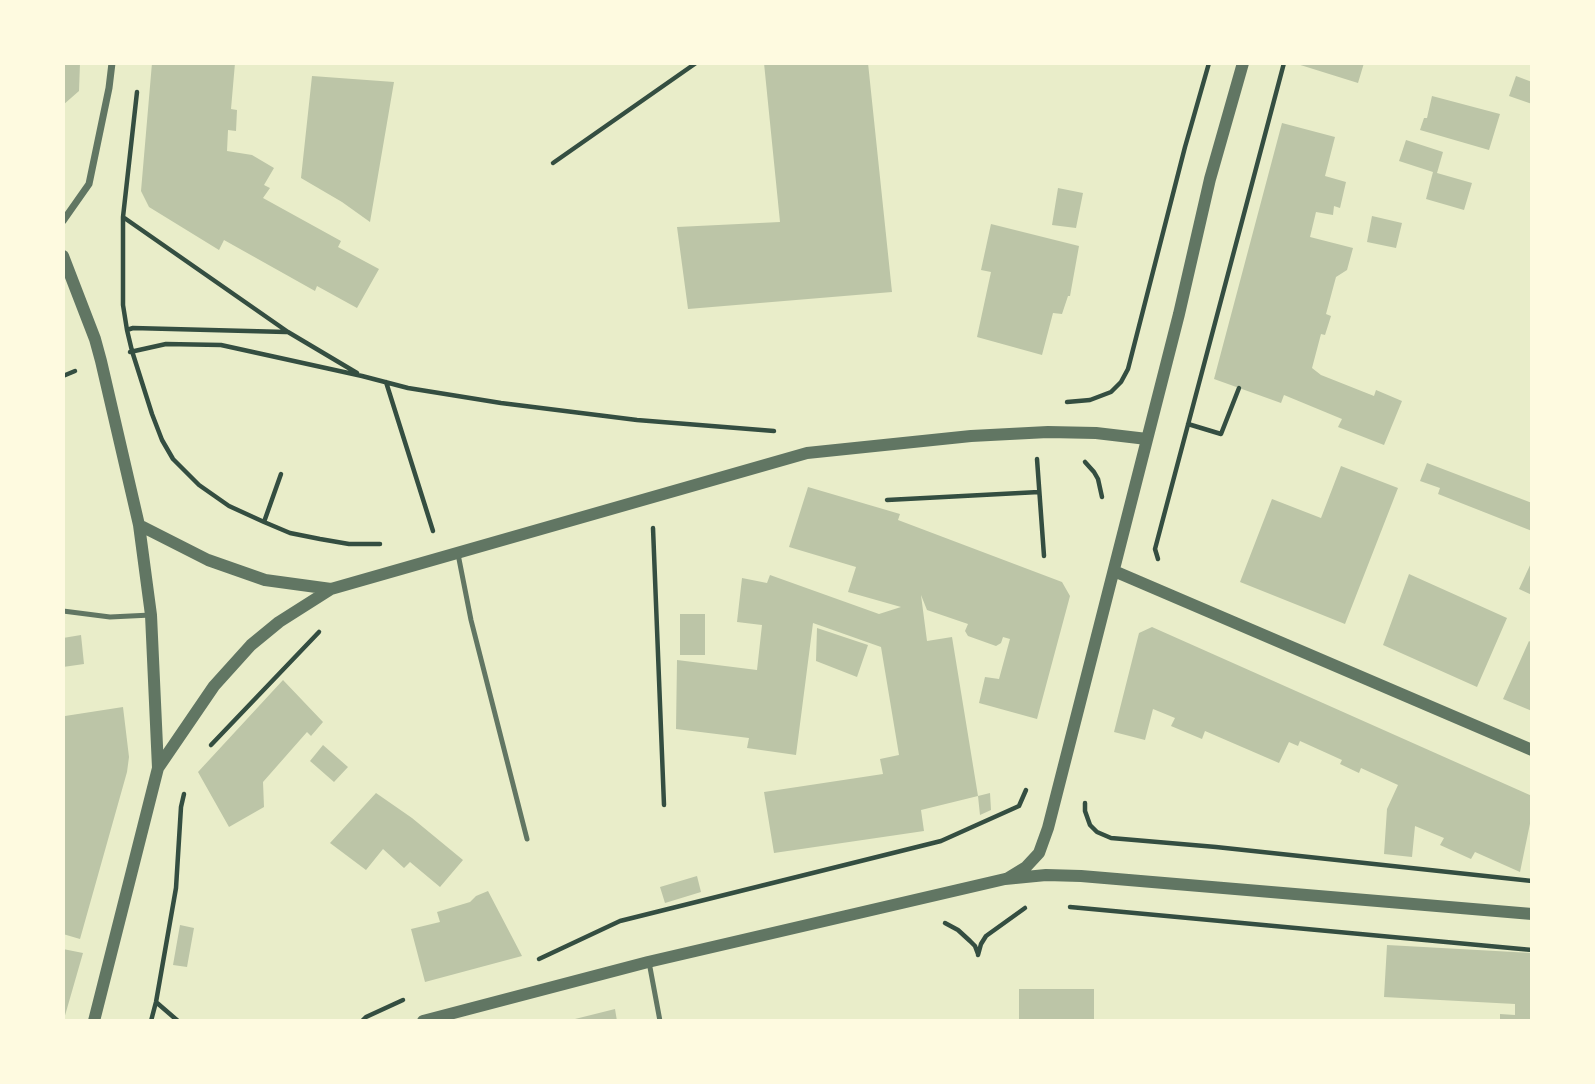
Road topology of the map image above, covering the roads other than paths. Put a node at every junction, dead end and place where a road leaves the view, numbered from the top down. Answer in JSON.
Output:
{"nodes":[{"id":1,"x":112,"y":63,"type":"edge"},
{"id":2,"x":1243,"y":63,"type":"edge"},
{"id":3,"x":63,"y":221,"type":"edge"},
{"id":4,"x":63,"y":256,"type":"edge"},
{"id":5,"x":1147,"y":439,"type":"junction"},
{"id":6,"x":139,"y":525,"type":"junction"},
{"id":7,"x":458,"y":554,"type":"junction"},
{"id":8,"x":1114,"y":570,"type":"junction"},
{"id":9,"x":331,"y":589,"type":"junction"},
{"id":10,"x":63,"y":611,"type":"edge"},
{"id":11,"x":150,"y":615,"type":"junction"},
{"id":12,"x":1532,"y":750,"type":"edge"},
{"id":13,"x":158,"y":768,"type":"junction"},
{"id":14,"x":527,"y":839,"type":"dead end"},
{"id":15,"x":1005,"y":880,"type":"junction"},
{"id":16,"x":1532,"y":914,"type":"edge"},
{"id":17,"x":649,"y":962,"type":"junction"},
{"id":18,"x":94,"y":1021,"type":"edge"},
{"id":19,"x":423,"y":1021,"type":"edge"},
{"id":20,"x":660,"y":1021,"type":"edge"}],
"edges":[{"from":1,"to":3,"type":"street"},
{"from":2,"to":5,"type":"street"},
{"from":4,"to":6,"type":"street"},
{"from":5,"to":7,"type":"street"},
{"from":5,"to":8,"type":"street"},
{"from":6,"to":9,"type":"street"},
{"from":6,"to":11,"type":"street"},
{"from":7,"to":9,"type":"street"},
{"from":7,"to":14,"type":"lane"},
{"from":8,"to":12,"type":"street"},
{"from":8,"to":15,"type":"street"},
{"from":9,"to":13,"type":"street"},
{"from":10,"to":11,"type":"lane"},
{"from":11,"to":13,"type":"street"},
{"from":13,"to":18,"type":"street"},
{"from":15,"to":16,"type":"street"},
{"from":15,"to":17,"type":"street"},
{"from":17,"to":19,"type":"street"},
{"from":17,"to":20,"type":"lane"}]}
